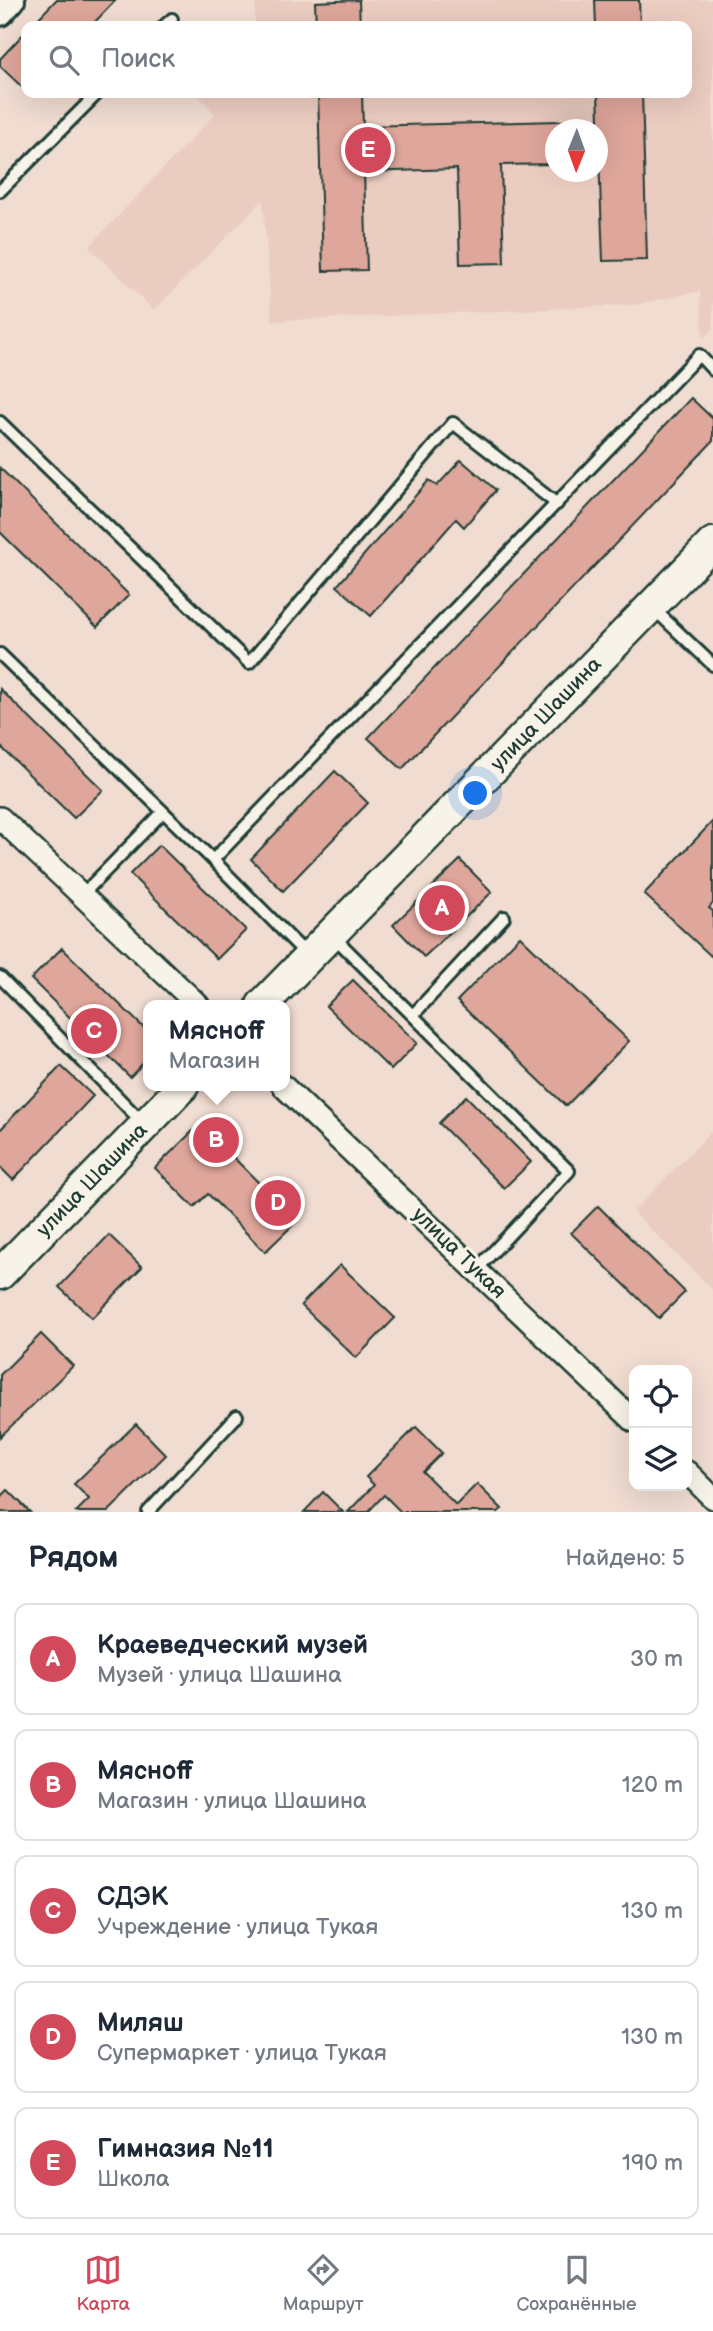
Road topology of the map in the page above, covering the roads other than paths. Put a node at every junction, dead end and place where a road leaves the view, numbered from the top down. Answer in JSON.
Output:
{"nodes":[{"id":1,"x":11,"y":0,"type":"edge"},
{"id":2,"x":0,"y":12,"type":"edge"},
{"id":3,"x":93,"y":98,"type":"edge"},
{"id":4,"x":0,"y":191,"type":"edge"},
{"id":5,"x":713,"y":370,"type":"edge"},
{"id":6,"x":0,"y":422,"type":"edge"},
{"id":7,"x":557,"y":505,"type":"junction"},
{"id":8,"x":713,"y":542,"type":"edge"},
{"id":9,"x":651,"y":606,"type":"junction"},
{"id":10,"x":0,"y":654,"type":"edge"},
{"id":11,"x":713,"y":665,"type":"edge"},
{"id":12,"x":162,"y":813,"type":"junction"},
{"id":13,"x":0,"y":818,"type":"edge"},
{"id":14,"x":213,"y":860,"type":"junction"},
{"id":15,"x":82,"y":895,"type":"junction"},
{"id":16,"x":504,"y":917,"type":"dead end"},
{"id":17,"x":332,"y":935,"type":"junction"},
{"id":18,"x":309,"y":957,"type":"junction"},
{"id":19,"x":0,"y":977,"type":"edge"},
{"id":20,"x":193,"y":1000,"type":"edge"},
{"id":21,"x":267,"y":1000,"type":"edge"},
{"id":22,"x":412,"y":1015,"type":"junction"},
{"id":23,"x":178,"y":1091,"type":"edge"},
{"id":24,"x":288,"y":1091,"type":"edge"},
{"id":25,"x":145,"y":1125,"type":"junction"},
{"id":26,"x":477,"y":1269,"type":"junction"},
{"id":27,"x":0,"y":1274,"type":"edge"},
{"id":28,"x":237,"y":1416,"type":"dead end"},
{"id":29,"x":629,"y":1417,"type":"edge"},
{"id":30,"x":692,"y":1477,"type":"edge"},
{"id":31,"x":713,"y":1498,"type":"edge"},
{"id":32,"x":148,"y":1512,"type":"edge"}],
"edges":[{"from":1,"to":2,"type":"street"},
{"from":3,"to":4,"type":"lane"},
{"from":5,"to":7,"type":"lane"},
{"from":6,"to":7,"type":"lane"},
{"from":7,"to":14,"type":"lane"},
{"from":8,"to":9,"type":"main road","name":"улица Шашина"},
{"from":9,"to":11,"type":"lane"},
{"from":9,"to":17,"type":"main road","name":"улица Шашина"},
{"from":10,"to":12,"type":"lane"},
{"from":12,"to":14,"type":"lane"},
{"from":12,"to":15,"type":"lane"},
{"from":13,"to":15,"type":"street"},
{"from":14,"to":18,"type":"lane"},
{"from":15,"to":20,"type":"street"},
{"from":16,"to":22,"type":"lane"},
{"from":17,"to":18,"type":"main road","name":"улица Шашина"},
{"from":17,"to":22,"type":"lane"},
{"from":18,"to":21,"type":"main road","name":"улица Шашина"},
{"from":19,"to":25,"type":"lane"},
{"from":22,"to":26,"type":"lane"},
{"from":23,"to":25,"type":"main road","name":"улица Шашина"},
{"from":24,"to":26,"type":"street","name":"улица Тукая"},
{"from":25,"to":27,"type":"main road","name":"улица Шашина"},
{"from":26,"to":29,"type":"street","name":"улица Тукая"},
{"from":28,"to":32,"type":"lane"},
{"from":30,"to":31,"type":"street"}]}
